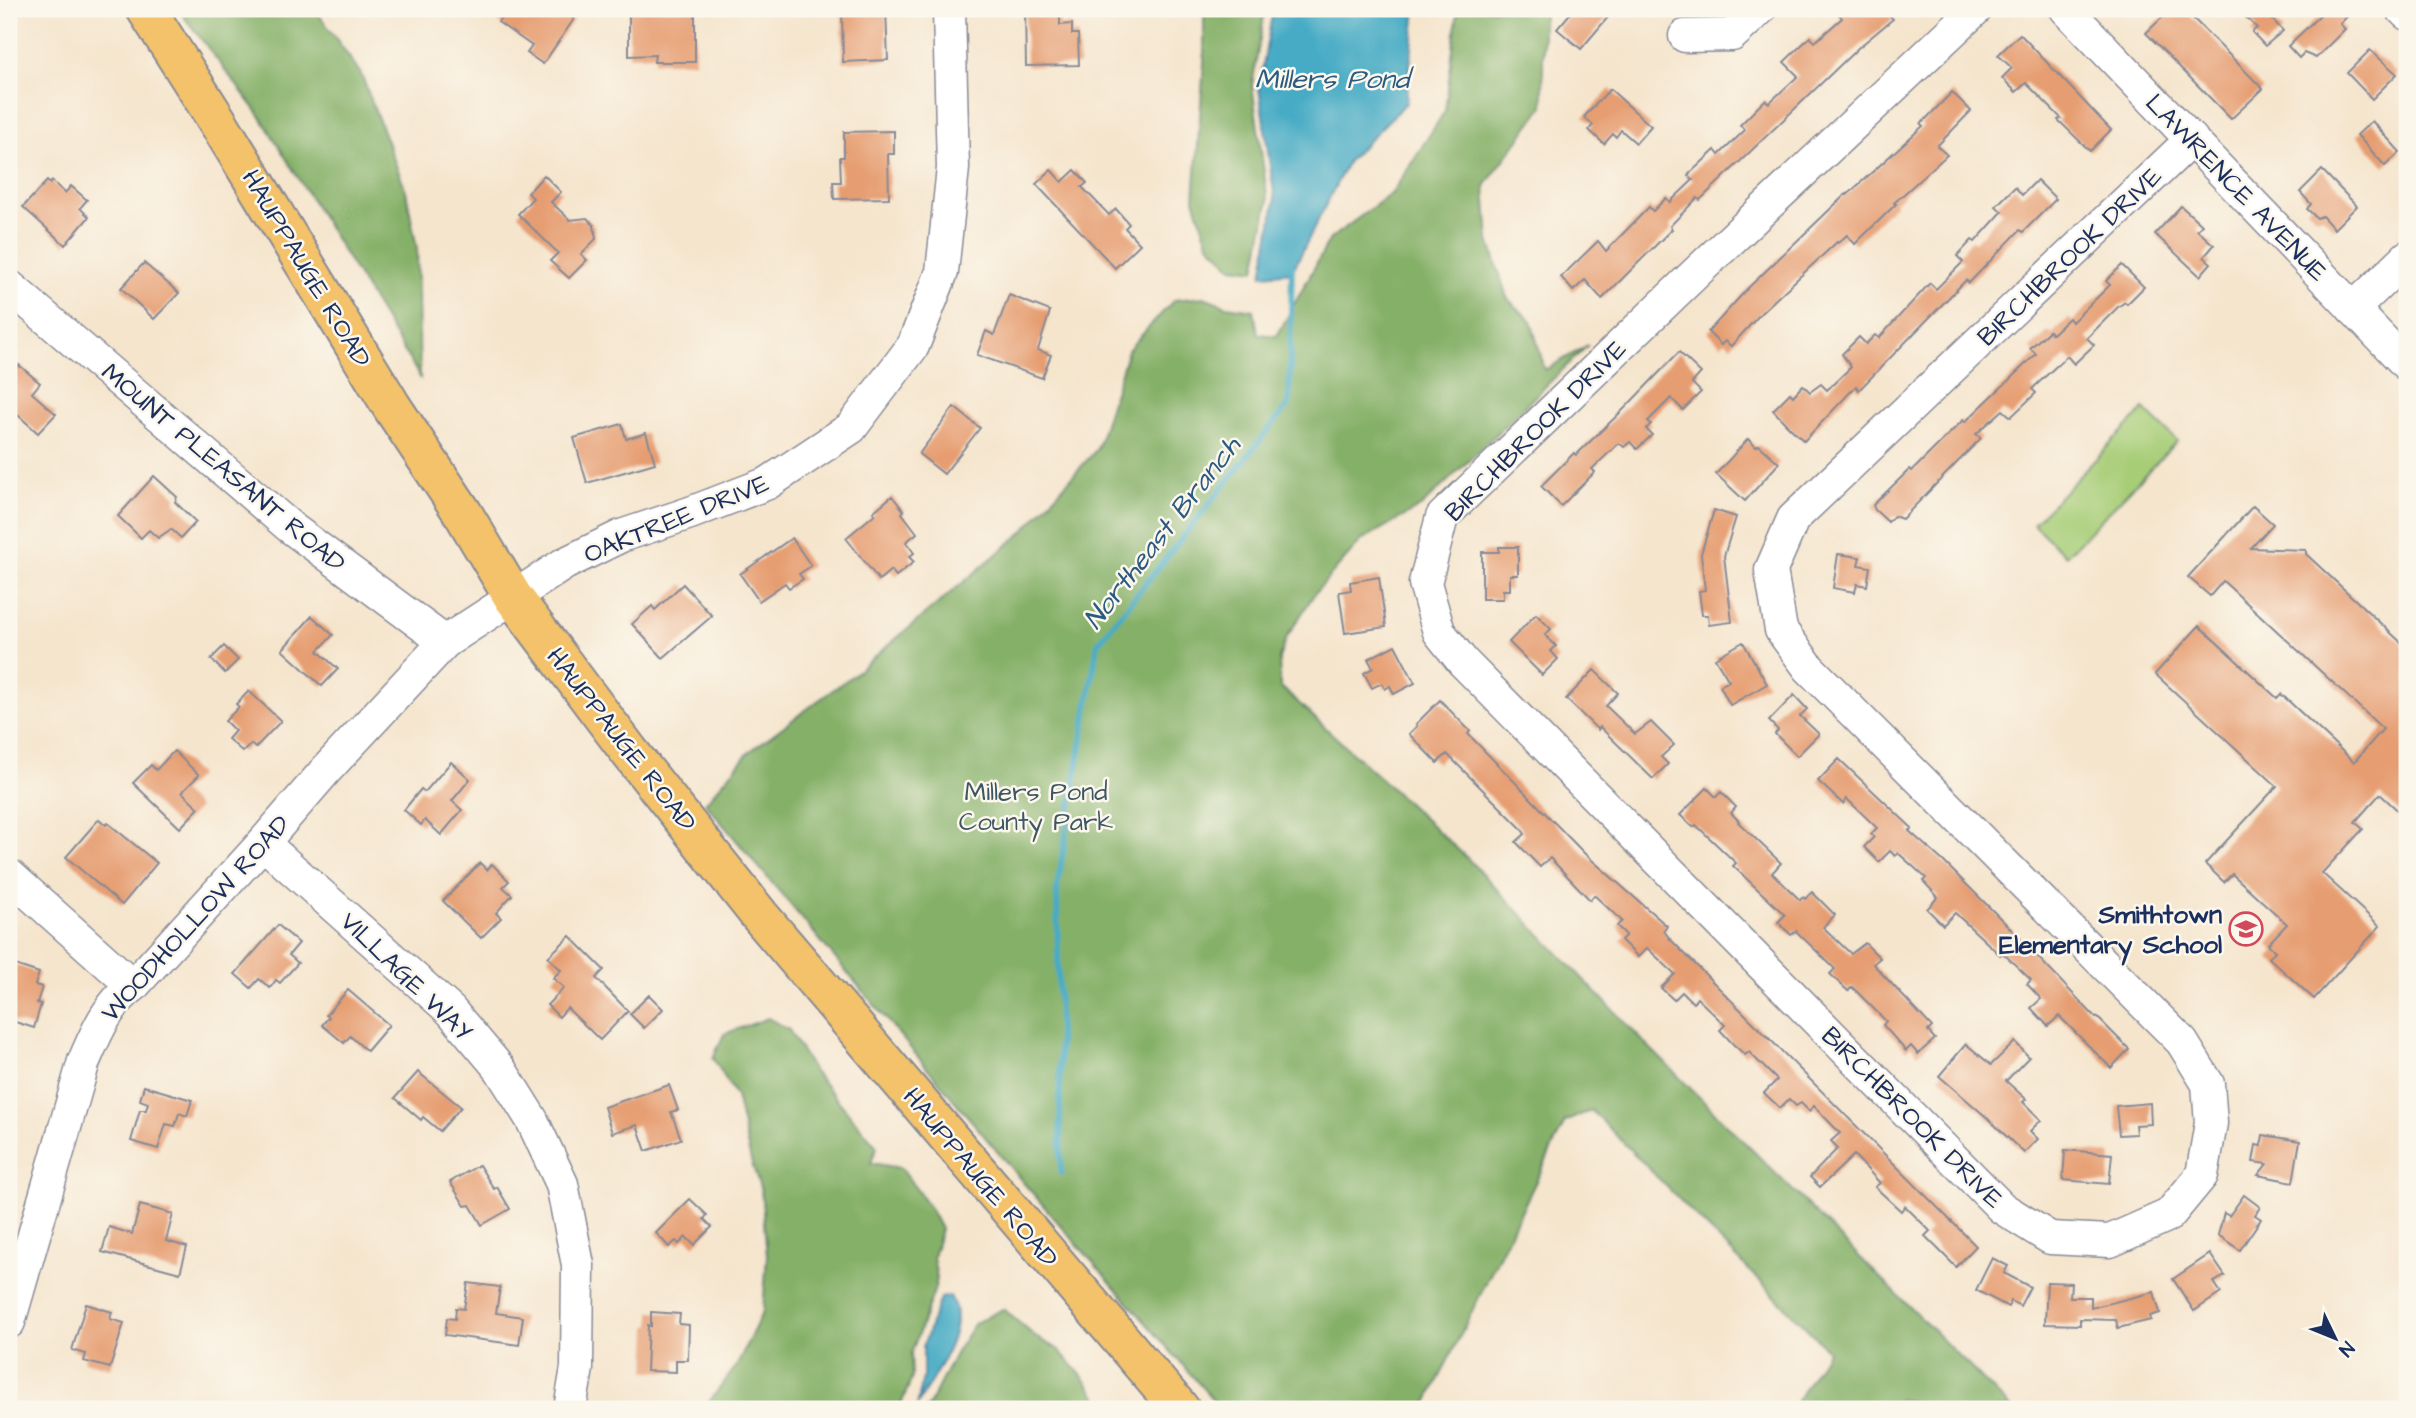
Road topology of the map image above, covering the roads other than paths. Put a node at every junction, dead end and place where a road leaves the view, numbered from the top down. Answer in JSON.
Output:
{"nodes":[{"id":1,"x":146,"y":9,"type":"edge"},
{"id":2,"x":949,"y":9,"type":"edge"},
{"id":3,"x":1760,"y":9,"type":"edge"},
{"id":4,"x":1976,"y":9,"type":"edge"},
{"id":5,"x":2066,"y":9,"type":"edge"},
{"id":6,"x":2402,"y":9,"type":"edge"},
{"id":7,"x":2407,"y":14,"type":"edge"},
{"id":8,"x":1685,"y":36,"type":"dead end"},
{"id":9,"x":2192,"y":139,"type":"junction"},
{"id":10,"x":2407,"y":257,"type":"edge"},
{"id":11,"x":9,"y":286,"type":"edge"},
{"id":12,"x":2353,"y":309,"type":"junction"},
{"id":13,"x":2407,"y":365,"type":"edge"},
{"id":14,"x":513,"y":597,"type":"junction"},
{"id":15,"x":445,"y":642,"type":"junction"},
{"id":16,"x":263,"y":843,"type":"junction"},
{"id":17,"x":9,"y":875,"type":"edge"},
{"id":18,"x":133,"y":986,"type":"junction"},
{"id":19,"x":9,"y":1322,"type":"edge"},
{"id":20,"x":570,"y":1409,"type":"edge"},
{"id":21,"x":1180,"y":1409,"type":"edge"}],
"edges":[{"from":1,"to":14,"type":"main road","name":"HAUPPAUGE ROAD"},
{"from":2,"to":14,"type":"street","name":"OAKTREE DRIVE"},
{"from":3,"to":8,"type":"street"},
{"from":4,"to":9,"type":"street","name":"BIRCHBROOK DRIVE"},
{"from":5,"to":9,"type":"street","name":"LAWRENCE AVENUE"},
{"from":6,"to":7,"type":"street"},
{"from":9,"to":12,"type":"street","name":"LAWRENCE AVENUE"},
{"from":10,"to":12,"type":"street"},
{"from":11,"to":15,"type":"street","name":"MOUNT PLEASANT ROAD"},
{"from":12,"to":13,"type":"street","name":"LAWRENCE AVENUE"},
{"from":14,"to":15,"type":"street","name":"WOODHOLLOW ROAD"},
{"from":14,"to":21,"type":"main road","name":"HAUPPAUGE ROAD"},
{"from":15,"to":16,"type":"street","name":"WOODHOLLOW ROAD"},
{"from":16,"to":18,"type":"street","name":"WOODHOLLOW ROAD"},
{"from":16,"to":20,"type":"street","name":"VILLAGE WAY"},
{"from":17,"to":18,"type":"street"},
{"from":18,"to":19,"type":"street","name":"WOODHOLLOW ROAD"}]}
